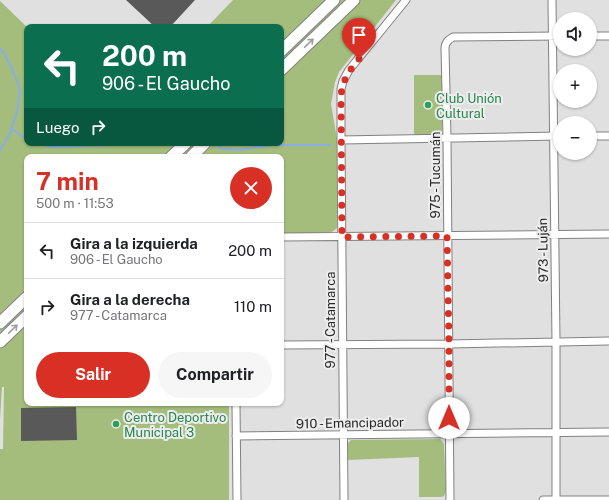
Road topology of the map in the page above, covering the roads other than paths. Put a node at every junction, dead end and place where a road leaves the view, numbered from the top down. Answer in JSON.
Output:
{"nodes":[{"id":1,"x":334,"y":0,"type":"edge"},
{"id":2,"x":354,"y":0,"type":"edge"},
{"id":3,"x":406,"y":0,"type":"edge"},
{"id":4,"x":552,"y":0,"type":"edge"},
{"id":5,"x":553,"y":12,"type":"edge"},
{"id":6,"x":553,"y":36,"type":"edge"},
{"id":7,"x":597,"y":36,"type":"edge"},
{"id":8,"x":609,"y":36,"type":"edge"},
{"id":9,"x":284,"y":48,"type":"edge"},
{"id":10,"x":556,"y":56,"type":"edge"},
{"id":11,"x":284,"y":67,"type":"edge"},
{"id":12,"x":556,"y":116,"type":"edge"},
{"id":13,"x":553,"y":136,"type":"edge"},
{"id":14,"x":597,"y":136,"type":"edge"},
{"id":15,"x":609,"y":136,"type":"edge"},
{"id":16,"x":447,"y":138,"type":"junction"},
{"id":17,"x":341,"y":140,"type":"junction"},
{"id":18,"x":183,"y":146,"type":"edge"},
{"id":19,"x":202,"y":146,"type":"edge"},
{"id":20,"x":174,"y":154,"type":"edge"},
{"id":21,"x":194,"y":154,"type":"edge"},
{"id":22,"x":556,"y":160,"type":"edge"},
{"id":23,"x":609,"y":234,"type":"edge"},
{"id":24,"x":554,"y":235,"type":"junction"},
{"id":25,"x":447,"y":236,"type":"junction"},
{"id":26,"x":342,"y":237,"type":"junction"},
{"id":27,"x":284,"y":238,"type":"edge"},
{"id":28,"x":24,"y":300,"type":"edge"},
{"id":29,"x":24,"y":319,"type":"edge"},
{"id":30,"x":0,"y":323,"type":"edge"},
{"id":31,"x":556,"y":341,"type":"junction"},
{"id":32,"x":609,"y":341,"type":"edge"},
{"id":33,"x":0,"y":342,"type":"edge"},
{"id":34,"x":342,"y":344,"type":"junction"},
{"id":35,"x":449,"y":344,"type":"junction"},
{"id":36,"x":284,"y":345,"type":"edge"},
{"id":37,"x":236,"y":406,"type":"edge"},
{"id":38,"x":555,"y":432,"type":"junction"},
{"id":39,"x":609,"y":432,"type":"edge"},
{"id":40,"x":449,"y":434,"type":"junction"},
{"id":41,"x":343,"y":435,"type":"junction"},
{"id":42,"x":236,"y":436,"type":"junction"},
{"id":43,"x":237,"y":500,"type":"edge"},
{"id":44,"x":344,"y":500,"type":"edge"},
{"id":45,"x":450,"y":500,"type":"edge"},
{"id":46,"x":543,"y":500,"type":"edge"},
{"id":47,"x":556,"y":500,"type":"edge"},
{"id":48,"x":609,"y":500,"type":"edge"}],
"edges":[{"from":1,"to":9,"type":"highway"},
{"from":11,"to":2,"type":"highway","one_way":true},
{"from":3,"to":17,"type":"street","name":"977 - Catamarca"},
{"from":4,"to":5,"type":"street","name":"973 - Luján"},
{"from":6,"to":16,"type":"street","name":"975 - Tucumán"},
{"from":7,"to":8,"type":"street"},
{"from":10,"to":12,"type":"street","name":"973 - Luján"},
{"from":13,"to":16,"type":"street"},
{"from":14,"to":15,"type":"street"},
{"from":16,"to":17,"type":"street"},
{"from":16,"to":25,"type":"street","name":"975 - Tucumán"},
{"from":17,"to":26,"type":"street","name":"977 - Catamarca"},
{"from":18,"to":20,"type":"highway"},
{"from":19,"to":21,"type":"highway"},
{"from":22,"to":24,"type":"street","name":"973 - Luján"},
{"from":23,"to":24,"type":"street"},
{"from":24,"to":25,"type":"street"},
{"from":24,"to":31,"type":"street","name":"973 - Luján"},
{"from":25,"to":26,"type":"street"},
{"from":25,"to":35,"type":"street","name":"975 - Tucumán"},
{"from":26,"to":27,"type":"street"},
{"from":26,"to":34,"type":"street","name":"977 - Catamarca"},
{"from":28,"to":30,"type":"highway"},
{"from":33,"to":29,"type":"highway","one_way":true},
{"from":31,"to":32,"type":"street"},
{"from":31,"to":35,"type":"street"},
{"from":31,"to":38,"type":"street","name":"973 - Luján"},
{"from":34,"to":35,"type":"street"},
{"from":34,"to":36,"type":"street"},
{"from":34,"to":41,"type":"street","name":"977 - Catamarca"},
{"from":35,"to":40,"type":"street","name":"975 - Tucumán"},
{"from":37,"to":42,"type":"street"},
{"from":38,"to":39,"type":"street","name":"910 - Emancipador"},
{"from":38,"to":40,"type":"street","name":"910 - Emancipador"},
{"from":38,"to":47,"type":"street","name":"973 - Luján"},
{"from":40,"to":41,"type":"street","name":"910 - Emancipador"},
{"from":40,"to":45,"type":"street","name":"975 - Tucumán"},
{"from":41,"to":42,"type":"street","name":"910 - Emancipador"},
{"from":41,"to":44,"type":"street","name":"977 - Catamarca"},
{"from":42,"to":43,"type":"street"},
{"from":46,"to":47,"type":"street"},
{"from":47,"to":48,"type":"street"}]}
